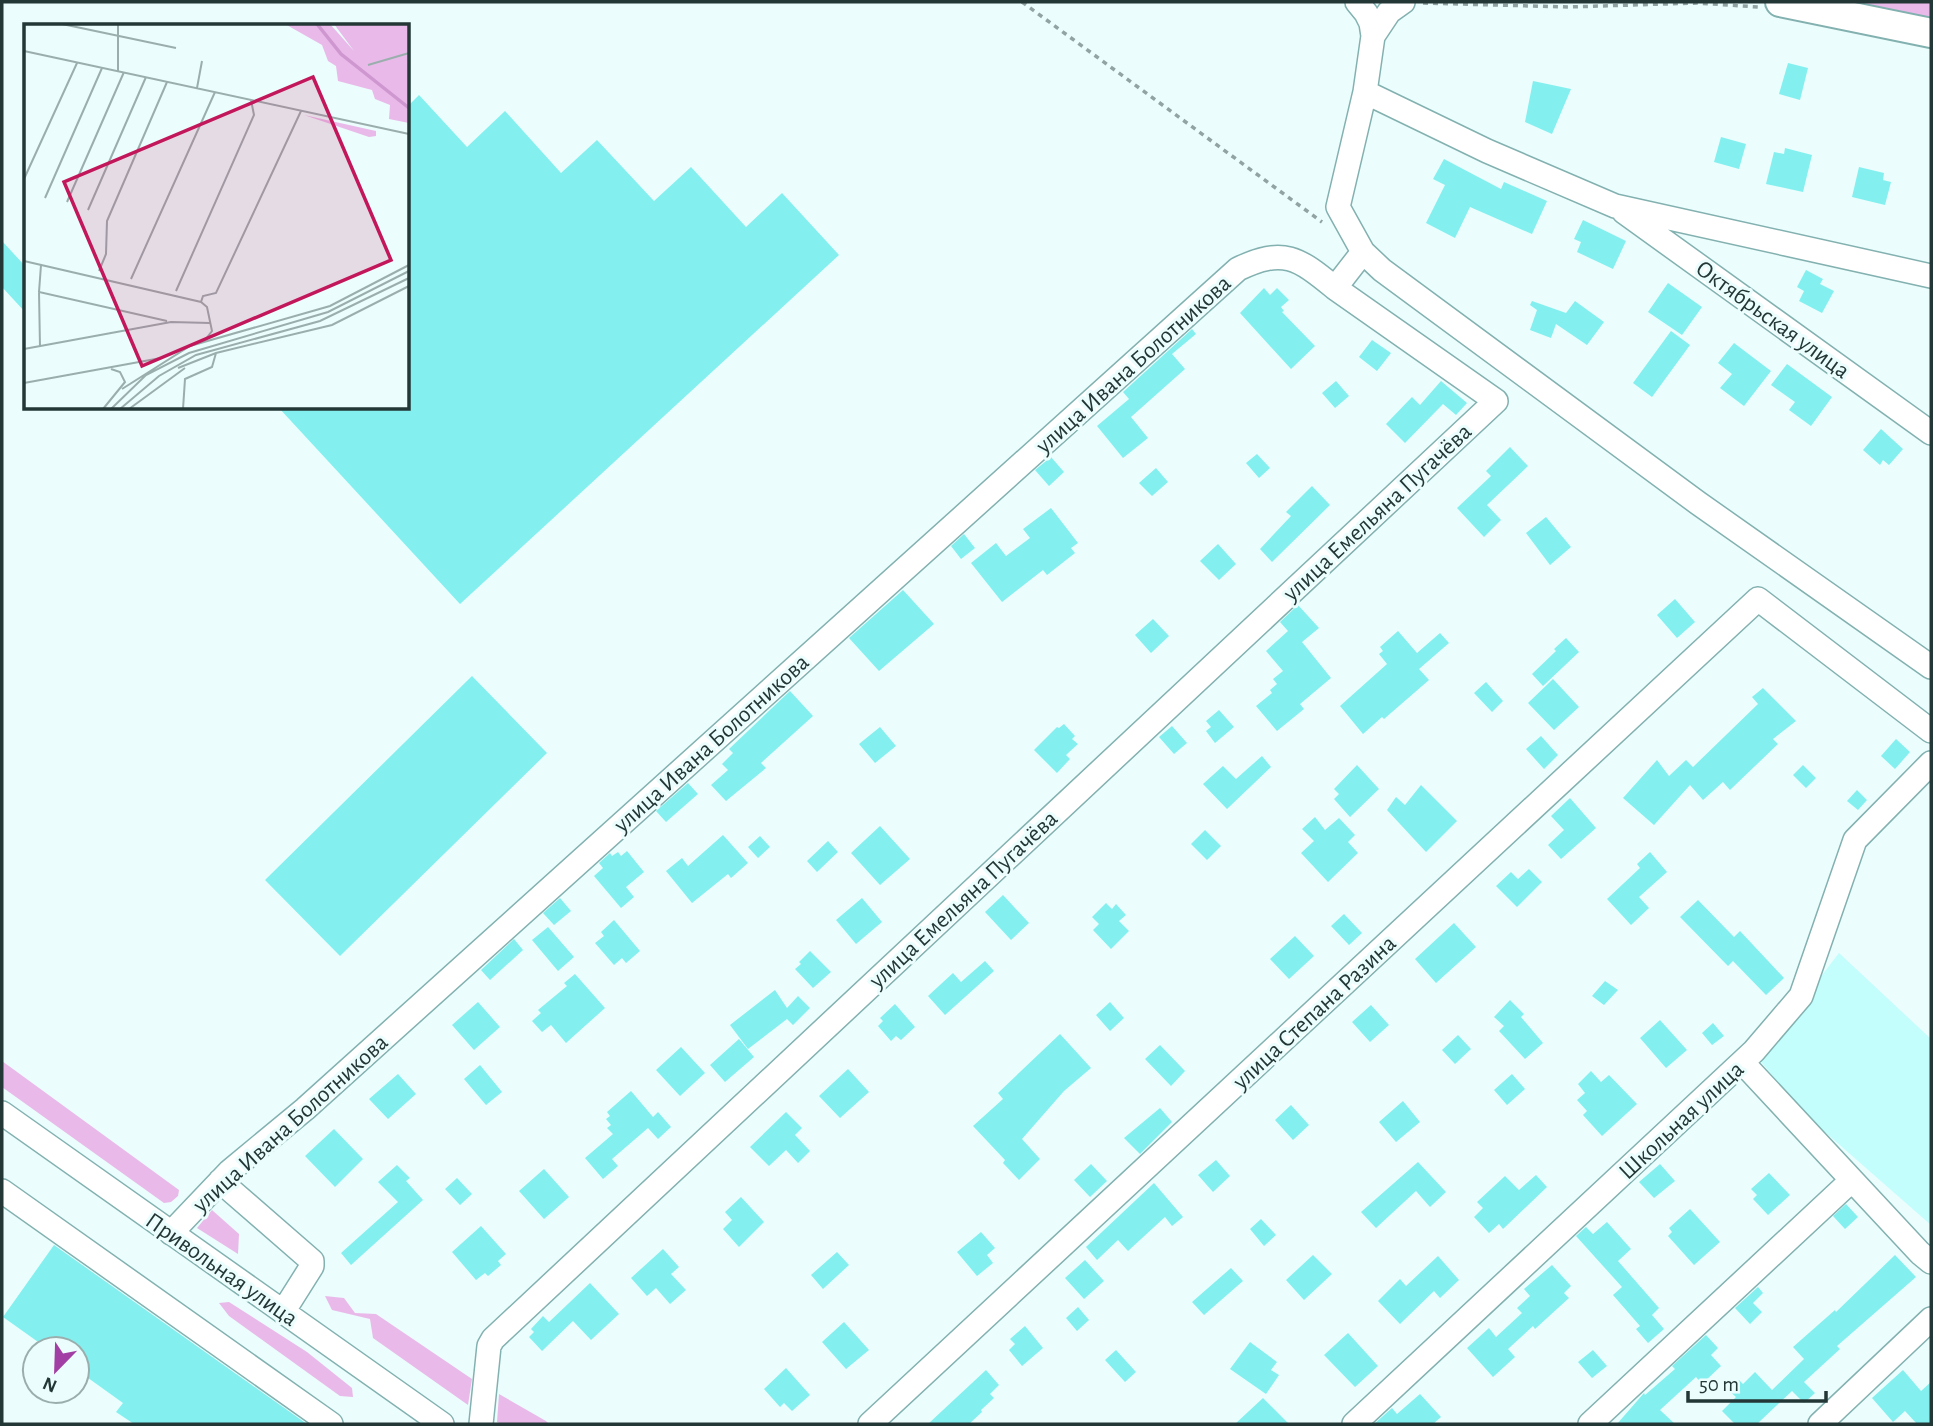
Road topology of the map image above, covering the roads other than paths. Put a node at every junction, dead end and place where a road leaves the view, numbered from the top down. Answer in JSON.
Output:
{"nodes":[{"id":1,"x":1357,"y":2,"type":"edge"},
{"id":2,"x":1409,"y":3,"type":"edge"},
{"id":3,"x":1770,"y":4,"type":"edge"},
{"id":4,"x":1931,"y":33,"type":"edge"},
{"id":5,"x":1373,"y":36,"type":"junction"},
{"id":6,"x":1365,"y":92,"type":"junction"},
{"id":7,"x":1615,"y":206,"type":"junction"},
{"id":8,"x":1363,"y":252,"type":"junction"},
{"id":9,"x":1931,"y":276,"type":"edge"},
{"id":10,"x":1335,"y":288,"type":"junction"},
{"id":11,"x":1931,"y":433,"type":"edge"},
{"id":12,"x":1931,"y":667,"type":"edge"},
{"id":13,"x":1931,"y":730,"type":"edge"},
{"id":14,"x":1931,"y":763,"type":"edge"},
{"id":15,"x":1743,"y":1063,"type":"junction"},
{"id":16,"x":2,"y":1114,"type":"edge"},
{"id":17,"x":1852,"y":1180,"type":"junction"},
{"id":18,"x":220,"y":1181,"type":"junction"},
{"id":19,"x":2,"y":1191,"type":"edge"},
{"id":20,"x":171,"y":1233,"type":"junction"},
{"id":21,"x":1931,"y":1262,"type":"edge"},
{"id":22,"x":283,"y":1312,"type":"junction"},
{"id":23,"x":1931,"y":1319,"type":"edge"},
{"id":24,"x":331,"y":1424,"type":"edge"},
{"id":25,"x":442,"y":1424,"type":"edge"},
{"id":26,"x":481,"y":1424,"type":"edge"},
{"id":27,"x":870,"y":1424,"type":"edge"},
{"id":28,"x":1354,"y":1424,"type":"edge"},
{"id":29,"x":1590,"y":1424,"type":"edge"},
{"id":30,"x":1820,"y":1424,"type":"edge"}],
"edges":[{"from":1,"to":5,"type":"street"},
{"from":2,"to":5,"type":"street"},
{"from":3,"to":4,"type":"main road"},
{"from":5,"to":6,"type":"street"},
{"from":6,"to":7,"type":"street","name":"Октябрьская улица"},
{"from":6,"to":8,"type":"street"},
{"from":7,"to":9,"type":"street","name":"Октябрьская улица"},
{"from":7,"to":11,"type":"street","name":"Октябрьская улица"},
{"from":8,"to":10,"type":"street"},
{"from":8,"to":12,"type":"street"},
{"from":10,"to":18,"type":"street","name":"улица Ивана Болотникова"},
{"from":10,"to":26,"type":"street","name":"улица Емельяна Пугачёва"},
{"from":13,"to":27,"type":"street","name":"улица Степана Разина"},
{"from":14,"to":15,"type":"street","name":"Школьная улица"},
{"from":15,"to":17,"type":"street"},
{"from":15,"to":28,"type":"street","name":"Школьная улица"},
{"from":16,"to":20,"type":"street","name":"Привольная улица"},
{"from":17,"to":21,"type":"street"},
{"from":17,"to":29,"type":"street"},
{"from":18,"to":20,"type":"street","name":"улица Ивана Болотникова"},
{"from":18,"to":22,"type":"street"},
{"from":19,"to":24,"type":"street"},
{"from":20,"to":22,"type":"street","name":"Привольная улица"},
{"from":22,"to":25,"type":"street","name":"Привольная улица"},
{"from":23,"to":30,"type":"street"}]}
